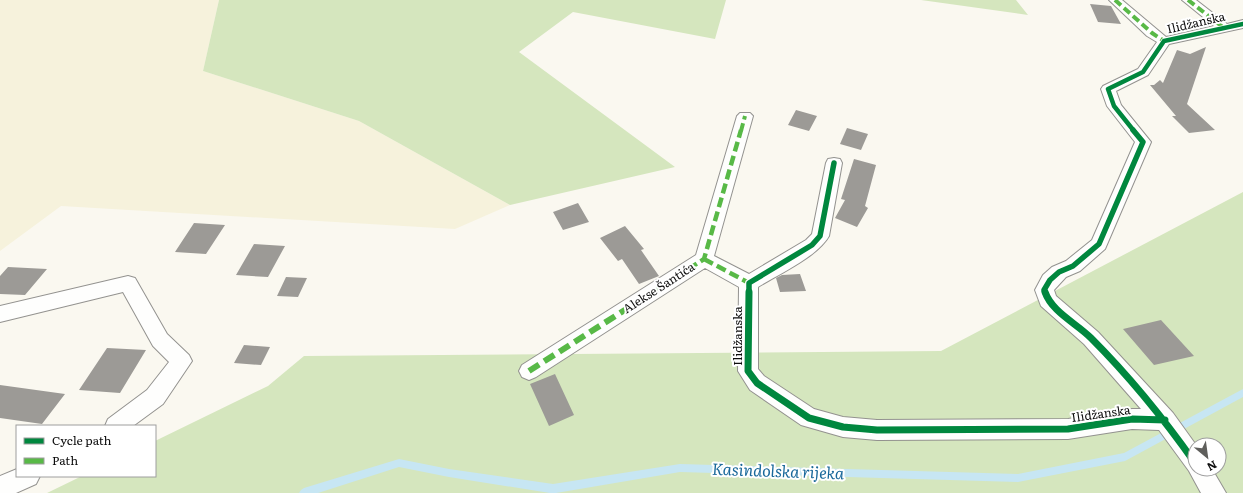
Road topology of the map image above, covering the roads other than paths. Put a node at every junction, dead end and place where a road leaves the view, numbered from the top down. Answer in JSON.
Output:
{"nodes":[{"id":1,"x":1115,"y":0,"type":"edge"},
{"id":2,"x":1188,"y":0,"type":"edge"},
{"id":3,"x":1243,"y":24,"type":"edge"},
{"id":4,"x":1224,"y":28,"type":"junction"},
{"id":5,"x":1164,"y":41,"type":"junction"},
{"id":6,"x":745,"y":116,"type":"dead end"},
{"id":7,"x":834,"y":163,"type":"dead end"},
{"id":8,"x":704,"y":259,"type":"junction"},
{"id":9,"x":749,"y":283,"type":"junction"},
{"id":10,"x":0,"y":314,"type":"edge"},
{"id":11,"x":529,"y":371,"type":"dead end"},
{"id":12,"x":1165,"y":420,"type":"junction"},
{"id":13,"x":117,"y":425,"type":"edge"},
{"id":14,"x":1187,"y":452,"type":"edge"},
{"id":15,"x":26,"y":477,"type":"edge"},
{"id":16,"x":0,"y":488,"type":"edge"}],
"edges":[{"from":1,"to":5,"type":"street","name":"Ilidžanska"},
{"from":2,"to":4,"type":"street","name":"Ilidžanska"},
{"from":3,"to":4,"type":"street","name":"Ilidžanska"},
{"from":4,"to":5,"type":"street","name":"Ilidžanska"},
{"from":5,"to":12,"type":"street","name":"Ilidžanska"},
{"from":6,"to":8,"type":"street","name":"Alekse Šantića"},
{"from":7,"to":9,"type":"street"},
{"from":8,"to":9,"type":"street"},
{"from":8,"to":11,"type":"street","name":"Alekse Šantića"},
{"from":9,"to":12,"type":"street","name":"Ilidžanska"},
{"from":10,"to":13,"type":"street"},
{"from":12,"to":14,"type":"street"},
{"from":15,"to":16,"type":"street"}]}
